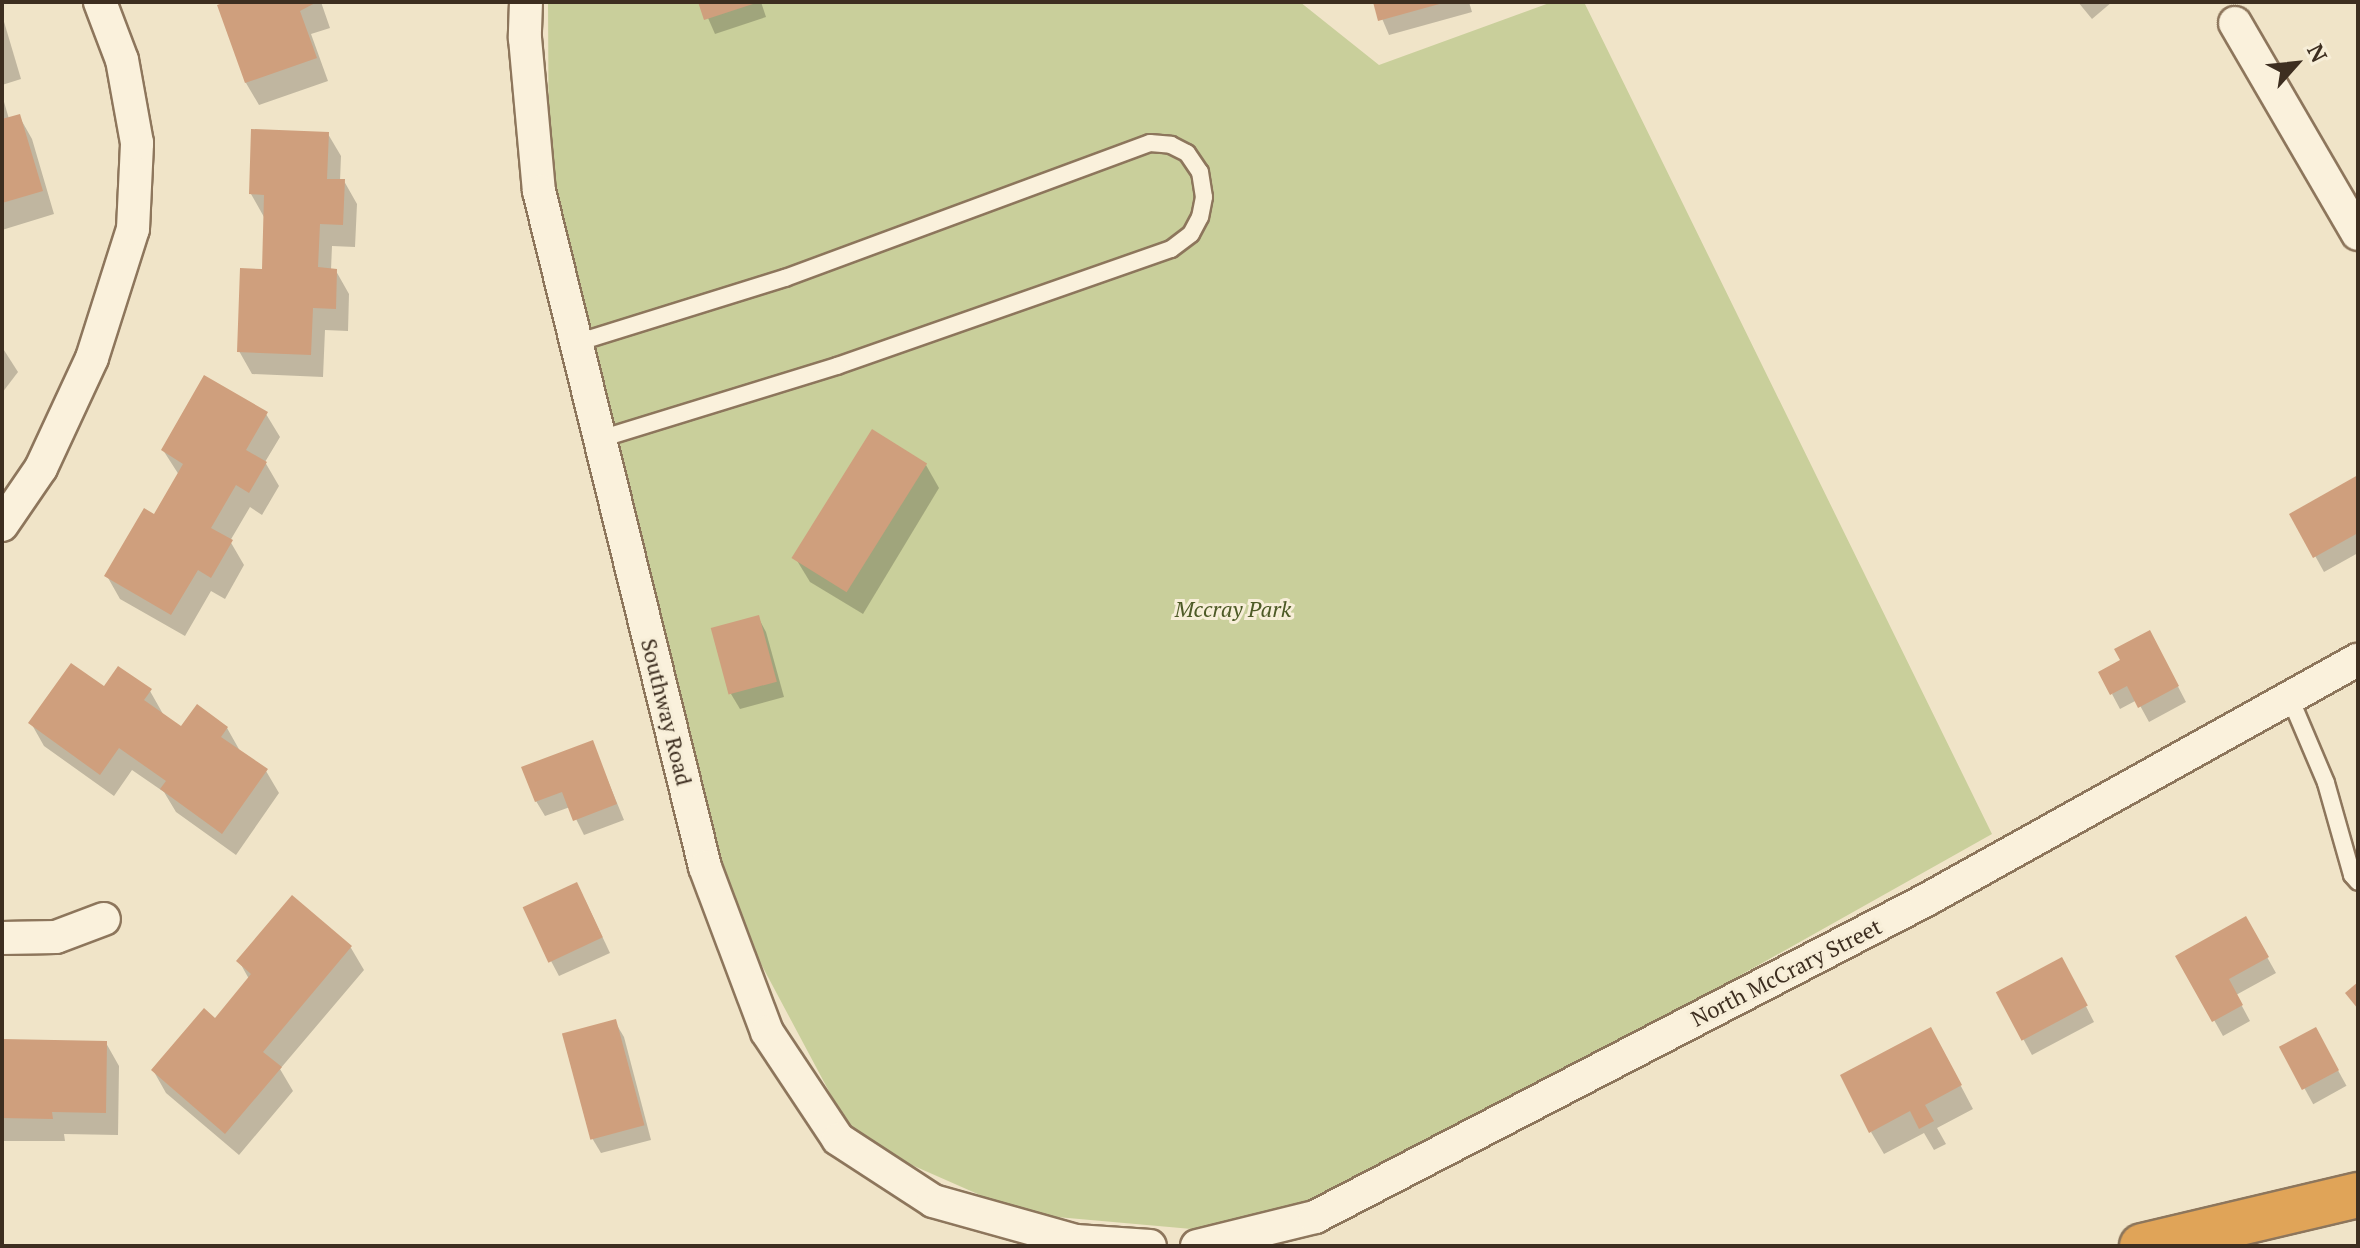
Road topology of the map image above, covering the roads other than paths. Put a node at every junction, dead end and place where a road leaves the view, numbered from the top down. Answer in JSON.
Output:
{"nodes":[{"id":1,"x":100,"y":2,"type":"edge"},
{"id":2,"x":526,"y":2,"type":"edge"},
{"id":3,"x":2235,"y":23,"type":"dead end"},
{"id":4,"x":2358,"y":234,"type":"edge"},
{"id":5,"x":576,"y":343,"type":"junction"},
{"id":6,"x":600,"y":439,"type":"junction"},
{"id":7,"x":2,"y":525,"type":"edge"},
{"id":8,"x":2358,"y":660,"type":"edge"},
{"id":9,"x":2290,"y":698,"type":"junction"},
{"id":10,"x":2358,"y":882,"type":"edge"},
{"id":11,"x":104,"y":919,"type":"dead end"},
{"id":12,"x":2,"y":938,"type":"edge"},
{"id":13,"x":2358,"y":1195,"type":"edge"},
{"id":14,"x":1150,"y":1246,"type":"edge"},
{"id":15,"x":1197,"y":1246,"type":"edge"},
{"id":16,"x":2142,"y":1246,"type":"edge"}],
"edges":[{"from":1,"to":7,"type":"street"},
{"from":2,"to":5,"type":"street","name":"Southway Road"},
{"from":3,"to":4,"type":"street"},
{"from":5,"to":6,"type":"street","name":"Southway Road"},
{"from":5,"to":6,"type":"lane"},
{"from":6,"to":14,"type":"street","name":"Southway Road"},
{"from":8,"to":9,"type":"street","name":"North McCrary Street"},
{"from":9,"to":10,"type":"lane"},
{"from":9,"to":15,"type":"street","name":"North McCrary Street"},
{"from":11,"to":12,"type":"street"},
{"from":13,"to":16,"type":"highway"}]}
